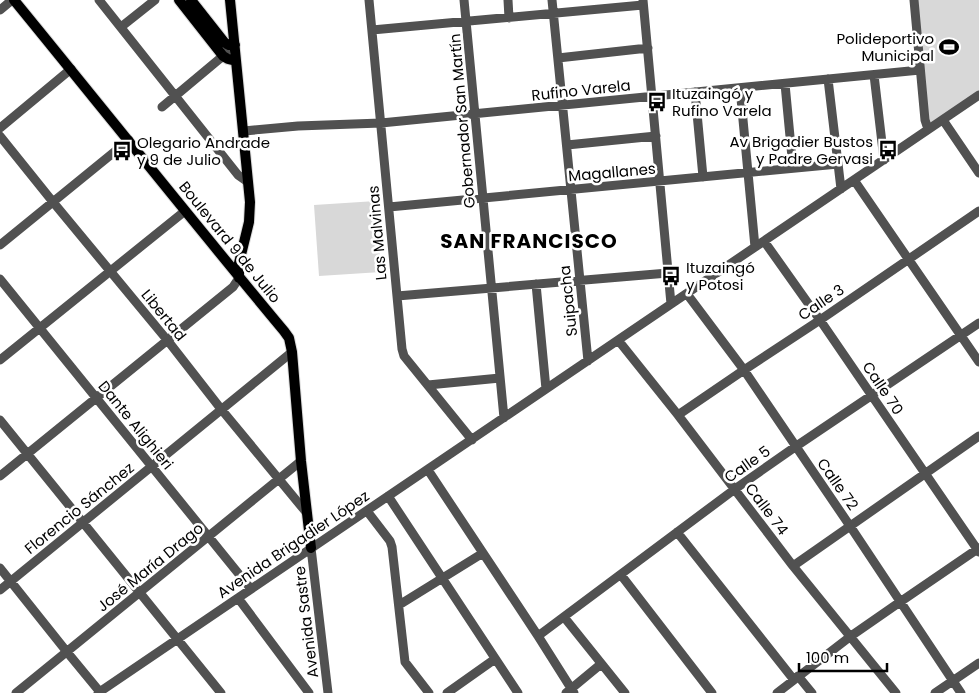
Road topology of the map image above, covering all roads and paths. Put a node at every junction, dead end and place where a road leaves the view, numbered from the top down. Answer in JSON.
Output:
{"nodes":[{"id":1,"x":13,"y":0,"type":"edge"},
{"id":2,"x":99,"y":0,"type":"edge"},
{"id":3,"x":155,"y":0,"type":"edge"},
{"id":4,"x":179,"y":0,"type":"edge"},
{"id":5,"x":190,"y":0,"type":"edge"},
{"id":6,"x":230,"y":0,"type":"edge"},
{"id":7,"x":369,"y":0,"type":"edge"},
{"id":8,"x":464,"y":0,"type":"edge"},
{"id":9,"x":508,"y":0,"type":"edge"},
{"id":10,"x":552,"y":0,"type":"edge"},
{"id":11,"x":914,"y":0,"type":"edge"},
{"id":12,"x":643,"y":2,"type":"edge"},
{"id":13,"x":0,"y":10,"type":"edge"},
{"id":14,"x":554,"y":14,"type":"junction"},
{"id":15,"x":509,"y":18,"type":"junction"},
{"id":16,"x":466,"y":22,"type":"junction"},
{"id":17,"x":121,"y":27,"type":"junction"},
{"id":18,"x":372,"y":30,"type":"junction"},
{"id":19,"x":231,"y":45,"type":"junction"},
{"id":20,"x":648,"y":48,"type":"junction"},
{"id":21,"x":223,"y":56,"type":"junction"},
{"id":22,"x":558,"y":58,"type":"junction"},
{"id":23,"x":236,"y":61,"type":"junction"},
{"id":24,"x":71,"y":69,"type":"junction"},
{"id":25,"x":920,"y":70,"type":"junction"},
{"id":26,"x":874,"y":75,"type":"junction"},
{"id":27,"x":828,"y":79,"type":"junction"},
{"id":28,"x":784,"y":84,"type":"junction"},
{"id":29,"x":740,"y":88,"type":"junction"},
{"id":30,"x":695,"y":92,"type":"junction"},
{"id":31,"x":176,"y":95,"type":"junction"},
{"id":32,"x":979,"y":95,"type":"edge"},
{"id":33,"x":652,"y":96,"type":"junction"},
{"id":34,"x":563,"y":105,"type":"junction"},
{"id":35,"x":162,"y":106,"type":"dead end"},
{"id":36,"x":475,"y":114,"type":"junction"},
{"id":37,"x":943,"y":120,"type":"junction"},
{"id":38,"x":381,"y":123,"type":"junction"},
{"id":39,"x":0,"y":128,"type":"edge"},
{"id":40,"x":928,"y":129,"type":"junction"},
{"id":41,"x":244,"y":131,"type":"junction"},
{"id":42,"x":0,"y":136,"type":"edge"},
{"id":43,"x":656,"y":136,"type":"junction"},
{"id":44,"x":129,"y":140,"type":"junction"},
{"id":45,"x":566,"y":145,"type":"junction"},
{"id":46,"x":884,"y":160,"type":"junction"},
{"id":47,"x":838,"y":164,"type":"junction"},
{"id":48,"x":793,"y":168,"type":"junction"},
{"id":49,"x":748,"y":173,"type":"junction"},
{"id":50,"x":979,"y":173,"type":"edge"},
{"id":51,"x":703,"y":177,"type":"junction"},
{"id":52,"x":854,"y":180,"type":"junction"},
{"id":53,"x":660,"y":181,"type":"junction"},
{"id":54,"x":248,"y":182,"type":"junction"},
{"id":55,"x":841,"y":189,"type":"junction"},
{"id":56,"x":571,"y":190,"type":"junction"},
{"id":57,"x":483,"y":198,"type":"junction"},
{"id":58,"x":53,"y":202,"type":"junction"},
{"id":59,"x":388,"y":207,"type":"junction"},
{"id":60,"x":185,"y":211,"type":"junction"},
{"id":61,"x":979,"y":211,"type":"edge"},
{"id":62,"x":764,"y":241,"type":"junction"},
{"id":63,"x":0,"y":245,"type":"edge"},
{"id":64,"x":755,"y":247,"type":"junction"},
{"id":65,"x":908,"y":259,"type":"junction"},
{"id":66,"x":110,"y":270,"type":"junction"},
{"id":67,"x":668,"y":273,"type":"junction"},
{"id":68,"x":240,"y":278,"type":"junction"},
{"id":69,"x":0,"y":279,"type":"edge"},
{"id":70,"x":580,"y":281,"type":"junction"},
{"id":71,"x":536,"y":284,"type":"junction"},
{"id":72,"x":492,"y":288,"type":"junction"},
{"id":73,"x":687,"y":294,"type":"junction"},
{"id":74,"x":397,"y":296,"type":"junction"},
{"id":75,"x":671,"y":304,"type":"junction"},
{"id":76,"x":820,"y":320,"type":"junction"},
{"id":77,"x":979,"y":323,"type":"edge"},
{"id":78,"x":39,"y":328,"type":"junction"},
{"id":79,"x":961,"y":335,"type":"junction"},
{"id":80,"x":618,"y":340,"type":"junction"},
{"id":81,"x":168,"y":341,"type":"junction"},
{"id":82,"x":292,"y":352,"type":"junction"},
{"id":83,"x":0,"y":360,"type":"edge"},
{"id":84,"x":588,"y":361,"type":"junction"},
{"id":85,"x":979,"y":362,"type":"edge"},
{"id":86,"x":744,"y":370,"type":"junction"},
{"id":87,"x":500,"y":378,"type":"junction"},
{"id":88,"x":428,"y":386,"type":"junction"},
{"id":89,"x":546,"y":390,"type":"junction"},
{"id":90,"x":872,"y":396,"type":"junction"},
{"id":91,"x":97,"y":398,"type":"junction"},
{"id":92,"x":221,"y":409,"type":"junction"},
{"id":93,"x":678,"y":415,"type":"junction"},
{"id":94,"x":504,"y":418,"type":"junction"},
{"id":95,"x":0,"y":420,"type":"edge"},
{"id":96,"x":979,"y":436,"type":"edge"},
{"id":97,"x":472,"y":440,"type":"junction"},
{"id":98,"x":796,"y":447,"type":"junction"},
{"id":99,"x":28,"y":454,"type":"junction"},
{"id":100,"x":301,"y":461,"type":"junction"},
{"id":101,"x":152,"y":466,"type":"junction"},
{"id":102,"x":428,"y":470,"type":"junction"},
{"id":103,"x":926,"y":474,"type":"junction"},
{"id":104,"x":0,"y":476,"type":"edge"},
{"id":105,"x":279,"y":479,"type":"junction"},
{"id":106,"x":735,"y":489,"type":"junction"},
{"id":107,"x":388,"y":496,"type":"junction"},
{"id":108,"x":367,"y":510,"type":"junction"},
{"id":109,"x":306,"y":512,"type":"junction"},
{"id":110,"x":82,"y":522,"type":"junction"},
{"id":111,"x":850,"y":526,"type":"junction"},
{"id":112,"x":677,"y":532,"type":"junction"},
{"id":113,"x":209,"y":536,"type":"junction"},
{"id":114,"x":311,"y":548,"type":"junction"},
{"id":115,"x":978,"y":550,"type":"edge"},
{"id":116,"x":483,"y":553,"type":"junction"},
{"id":117,"x":793,"y":566,"type":"junction"},
{"id":118,"x":0,"y":568,"type":"edge"},
{"id":119,"x":621,"y":575,"type":"junction"},
{"id":120,"x":443,"y":578,"type":"junction"},
{"id":121,"x":10,"y":581,"type":"junction"},
{"id":122,"x":251,"y":588,"type":"junction"},
{"id":123,"x":0,"y":590,"type":"edge"},
{"id":124,"x":140,"y":592,"type":"junction"},
{"id":125,"x":238,"y":598,"type":"junction"},
{"id":126,"x":900,"y":602,"type":"junction"},
{"id":127,"x":398,"y":605,"type":"junction"},
{"id":128,"x":564,"y":616,"type":"junction"},
{"id":129,"x":538,"y":636,"type":"junction"},
{"id":130,"x":851,"y":636,"type":"junction"},
{"id":131,"x":177,"y":639,"type":"junction"},
{"id":132,"x":67,"y":652,"type":"junction"},
{"id":133,"x":495,"y":659,"type":"junction"},
{"id":134,"x":979,"y":663,"type":"edge"},
{"id":135,"x":601,"y":664,"type":"junction"},
{"id":136,"x":796,"y":678,"type":"junction"},
{"id":137,"x":953,"y":680,"type":"junction"},
{"id":138,"x":99,"y":692,"type":"edge"},
{"id":139,"x":570,"y":692,"type":"edge"},
{"id":140,"x":16,"y":693,"type":"edge"},
{"id":141,"x":221,"y":693,"type":"edge"},
{"id":142,"x":309,"y":693,"type":"edge"},
{"id":143,"x":328,"y":693,"type":"edge"},
{"id":144,"x":428,"y":693,"type":"edge"},
{"id":145,"x":447,"y":693,"type":"edge"},
{"id":146,"x":518,"y":693,"type":"edge"},
{"id":147,"x":625,"y":693,"type":"edge"},
{"id":148,"x":712,"y":693,"type":"edge"},
{"id":149,"x":777,"y":693,"type":"edge"},
{"id":150,"x":812,"y":693,"type":"edge"},
{"id":151,"x":896,"y":693,"type":"edge"},
{"id":152,"x":935,"y":693,"type":"edge"},
{"id":153,"x":961,"y":693,"type":"edge"}],
"edges":[{"from":1,"to":13,"type":"street"},
{"from":1,"to":24,"type":"main road","name":"Boulevard 9 de Julio"},
{"from":2,"to":17,"type":"street"},
{"from":3,"to":17,"type":"street"},
{"from":4,"to":21,"type":"main road"},
{"from":5,"to":19,"type":"main road"},
{"from":6,"to":19,"type":"main road"},
{"from":7,"to":18,"type":"street","name":"Las Malvinas"},
{"from":8,"to":16,"type":"street","name":"Gobernador San Martín"},
{"from":9,"to":15,"type":"street"},
{"from":10,"to":14,"type":"street","name":"Suipacha"},
{"from":11,"to":25,"type":"street"},
{"from":12,"to":14,"type":"street"},
{"from":12,"to":20,"type":"street"},
{"from":14,"to":15,"type":"street"},
{"from":14,"to":22,"type":"street","name":"Suipacha"},
{"from":15,"to":16,"type":"street"},
{"from":16,"to":18,"type":"street"},
{"from":16,"to":36,"type":"street","name":"Gobernador San Martín"},
{"from":17,"to":31,"type":"street"},
{"from":18,"to":38,"type":"street","name":"Las Malvinas"},
{"from":19,"to":21,"type":"street"},
{"from":19,"to":23,"type":"main road"},
{"from":20,"to":22,"type":"street"},
{"from":20,"to":33,"type":"street"},
{"from":21,"to":23,"type":"main road"},
{"from":21,"to":31,"type":"street"},
{"from":22,"to":34,"type":"street","name":"Suipacha"},
{"from":23,"to":41,"type":"main road"},
{"from":24,"to":39,"type":"street"},
{"from":24,"to":44,"type":"main road","name":"Boulevard 9 de Julio"},
{"from":25,"to":26,"type":"street","name":"Rufino Varela"},
{"from":25,"to":40,"type":"street"},
{"from":26,"to":27,"type":"street","name":"Rufino Varela"},
{"from":26,"to":46,"type":"street"},
{"from":27,"to":28,"type":"street","name":"Rufino Varela"},
{"from":27,"to":47,"type":"street"},
{"from":28,"to":29,"type":"street","name":"Rufino Varela"},
{"from":28,"to":48,"type":"street"},
{"from":29,"to":30,"type":"street","name":"Rufino Varela"},
{"from":29,"to":49,"type":"street"},
{"from":30,"to":33,"type":"street","name":"Rufino Varela"},
{"from":30,"to":51,"type":"street"},
{"from":31,"to":35,"type":"street"},
{"from":31,"to":54,"type":"street"},
{"from":32,"to":37,"type":"street","name":"Avenida Brigadier López"},
{"from":33,"to":34,"type":"street","name":"Rufino Varela"},
{"from":33,"to":43,"type":"street"},
{"from":34,"to":36,"type":"street","name":"Rufino Varela"},
{"from":34,"to":45,"type":"street","name":"Suipacha"},
{"from":36,"to":38,"type":"street","name":"Rufino Varela"},
{"from":36,"to":57,"type":"street","name":"Gobernador San Martín"},
{"from":37,"to":40,"type":"street","name":"Avenida Brigadier López"},
{"from":37,"to":50,"type":"street"},
{"from":38,"to":41,"type":"street","name":"Rufino Varela"},
{"from":38,"to":59,"type":"street","name":"Las Malvinas"},
{"from":40,"to":46,"type":"street","name":"Avenida Brigadier López"},
{"from":41,"to":54,"type":"main road"},
{"from":42,"to":58,"type":"street","name":"Libertad"},
{"from":43,"to":45,"type":"street"},
{"from":43,"to":53,"type":"street"},
{"from":44,"to":58,"type":"street"},
{"from":44,"to":60,"type":"main road","name":"Boulevard 9 de Julio"},
{"from":45,"to":56,"type":"street","name":"Suipacha"},
{"from":46,"to":52,"type":"street","name":"Avenida Brigadier López"},
{"from":47,"to":48,"type":"street","name":"Magallanes"},
{"from":47,"to":55,"type":"street"},
{"from":48,"to":49,"type":"street","name":"Magallanes"},
{"from":49,"to":51,"type":"street","name":"Magallanes"},
{"from":49,"to":64,"type":"street"},
{"from":51,"to":53,"type":"street","name":"Magallanes"},
{"from":52,"to":55,"type":"street","name":"Avenida Brigadier López"},
{"from":52,"to":65,"type":"street"},
{"from":53,"to":56,"type":"street","name":"Magallanes"},
{"from":53,"to":67,"type":"street"},
{"from":54,"to":68,"type":"main road"},
{"from":55,"to":62,"type":"street","name":"Avenida Brigadier López"},
{"from":56,"to":57,"type":"street","name":"Magallanes"},
{"from":56,"to":70,"type":"street","name":"Suipacha"},
{"from":57,"to":59,"type":"street","name":"Magallanes"},
{"from":57,"to":72,"type":"street","name":"Gobernador San Martín"},
{"from":58,"to":63,"type":"street"},
{"from":58,"to":66,"type":"street","name":"Libertad"},
{"from":59,"to":74,"type":"street","name":"Las Malvinas"},
{"from":60,"to":66,"type":"street"},
{"from":60,"to":68,"type":"main road","name":"Boulevard 9 de Julio"},
{"from":61,"to":65,"type":"street","name":"Calle 3"},
{"from":62,"to":64,"type":"street","name":"Avenida Brigadier López"},
{"from":62,"to":76,"type":"street","name":"Calle 70"},
{"from":64,"to":73,"type":"street","name":"Avenida Brigadier López"},
{"from":65,"to":76,"type":"street","name":"Calle 3"},
{"from":65,"to":79,"type":"street"},
{"from":66,"to":78,"type":"street"},
{"from":66,"to":81,"type":"street","name":"Libertad"},
{"from":67,"to":70,"type":"street"},
{"from":67,"to":75,"type":"street"},
{"from":68,"to":81,"type":"street"},
{"from":68,"to":82,"type":"main road","name":"Boulevard 9 de Julio"},
{"from":69,"to":78,"type":"street","name":"Dante Alighieri"},
{"from":70,"to":71,"type":"street"},
{"from":70,"to":84,"type":"street","name":"Suipacha"},
{"from":71,"to":72,"type":"street"},
{"from":71,"to":89,"type":"street"},
{"from":72,"to":74,"type":"street"},
{"from":72,"to":87,"type":"street","name":"Gobernador San Martín"},
{"from":73,"to":75,"type":"street","name":"Avenida Brigadier López"},
{"from":73,"to":86,"type":"street","name":"Calle 72"},
{"from":74,"to":88,"type":"street","name":"Las Malvinas"},
{"from":75,"to":80,"type":"street","name":"Avenida Brigadier López"},
{"from":76,"to":86,"type":"street","name":"Calle 3"},
{"from":76,"to":90,"type":"street","name":"Calle 70"},
{"from":77,"to":79,"type":"street","name":"Calle 5"},
{"from":78,"to":83,"type":"street"},
{"from":78,"to":91,"type":"street","name":"Dante Alighieri"},
{"from":79,"to":85,"type":"street"},
{"from":79,"to":90,"type":"street","name":"Calle 5"},
{"from":80,"to":84,"type":"street","name":"Avenida Brigadier López"},
{"from":80,"to":93,"type":"street","name":"Calle 74"},
{"from":81,"to":91,"type":"street"},
{"from":81,"to":92,"type":"street","name":"Libertad"},
{"from":82,"to":92,"type":"street","name":"Florencio Sánchez"},
{"from":82,"to":100,"type":"main road","name":"Boulevard 9 de Julio"},
{"from":84,"to":89,"type":"street","name":"Avenida Brigadier López"},
{"from":86,"to":93,"type":"street","name":"Calle 3"},
{"from":86,"to":98,"type":"street","name":"Calle 72"},
{"from":87,"to":88,"type":"street"},
{"from":87,"to":94,"type":"street","name":"Gobernador San Martín"},
{"from":88,"to":97,"type":"street","name":"Las Malvinas"},
{"from":89,"to":94,"type":"street","name":"Avenida Brigadier López"},
{"from":90,"to":98,"type":"street","name":"Calle 5"},
{"from":90,"to":103,"type":"street","name":"Calle 70"},
{"from":91,"to":99,"type":"street"},
{"from":91,"to":101,"type":"street","name":"Dante Alighieri"},
{"from":92,"to":101,"type":"street","name":"Florencio Sánchez"},
{"from":92,"to":105,"type":"street","name":"Libertad"},
{"from":93,"to":106,"type":"street","name":"Calle 74"},
{"from":94,"to":97,"type":"street","name":"Avenida Brigadier López"},
{"from":95,"to":99,"type":"street"},
{"from":96,"to":103,"type":"street"},
{"from":97,"to":102,"type":"street","name":"Avenida Brigadier López"},
{"from":98,"to":106,"type":"street","name":"Calle 5"},
{"from":98,"to":111,"type":"street","name":"Calle 72"},
{"from":99,"to":104,"type":"street"},
{"from":99,"to":110,"type":"street"},
{"from":100,"to":105,"type":"street","name":"José María Drago"},
{"from":100,"to":109,"type":"main road","name":"Boulevard 9 de Julio"},
{"from":101,"to":110,"type":"street","name":"Florencio Sánchez"},
{"from":101,"to":113,"type":"street","name":"Dante Alighieri"},
{"from":102,"to":107,"type":"street","name":"Avenida Brigadier López"},
{"from":102,"to":116,"type":"street"},
{"from":103,"to":111,"type":"street"},
{"from":103,"to":115,"type":"street","name":"Calle 70"},
{"from":105,"to":109,"type":"street","name":"Libertad"},
{"from":105,"to":113,"type":"street","name":"José María Drago"},
{"from":106,"to":112,"type":"street","name":"Calle 5"},
{"from":106,"to":117,"type":"street","name":"Calle 74"},
{"from":107,"to":108,"type":"street","name":"Avenida Brigadier López"},
{"from":107,"to":120,"type":"street"},
{"from":108,"to":114,"type":"street","name":"Avenida Brigadier López"},
{"from":108,"to":127,"type":"street"},
{"from":109,"to":114,"type":"main road","name":"Boulevard 9 de Julio"},
{"from":110,"to":121,"type":"street","name":"Florencio Sánchez"},
{"from":110,"to":124,"type":"street"},
{"from":111,"to":117,"type":"street"},
{"from":111,"to":126,"type":"street","name":"Calle 72"},
{"from":112,"to":119,"type":"street","name":"Calle 5"},
{"from":112,"to":136,"type":"street"},
{"from":113,"to":122,"type":"street","name":"Dante Alighieri"},
{"from":113,"to":124,"type":"street","name":"José María Drago"},
{"from":114,"to":122,"type":"street","name":"Avenida Brigadier López"},
{"from":114,"to":143,"type":"street","name":"Avenida Sastre"},
{"from":115,"to":126,"type":"street"},
{"from":116,"to":120,"type":"street"},
{"from":116,"to":129,"type":"street"},
{"from":117,"to":130,"type":"street","name":"Calle 74"},
{"from":118,"to":121,"type":"street"},
{"from":119,"to":128,"type":"street","name":"Calle 5"},
{"from":119,"to":148,"type":"street"},
{"from":120,"to":127,"type":"street"},
{"from":120,"to":133,"type":"street"},
{"from":121,"to":123,"type":"street","name":"Florencio Sánchez"},
{"from":121,"to":132,"type":"street"},
{"from":122,"to":125,"type":"street","name":"Avenida Brigadier López"},
{"from":124,"to":131,"type":"street"},
{"from":124,"to":132,"type":"street","name":"José María Drago"},
{"from":125,"to":131,"type":"street","name":"Avenida Brigadier López"},
{"from":125,"to":142,"type":"street"},
{"from":126,"to":130,"type":"street"},
{"from":126,"to":137,"type":"street","name":"Calle 72"},
{"from":127,"to":144,"type":"street"},
{"from":128,"to":129,"type":"street","name":"Calle 5"},
{"from":128,"to":135,"type":"street"},
{"from":129,"to":139,"type":"street"},
{"from":130,"to":136,"type":"street"},
{"from":130,"to":151,"type":"street","name":"Calle 74"},
{"from":131,"to":138,"type":"street","name":"Avenida Brigadier López"},
{"from":131,"to":141,"type":"street"},
{"from":132,"to":138,"type":"street"},
{"from":132,"to":140,"type":"street","name":"José María Drago"},
{"from":133,"to":145,"type":"street"},
{"from":133,"to":146,"type":"street"},
{"from":134,"to":137,"type":"street"},
{"from":135,"to":139,"type":"street"},
{"from":135,"to":147,"type":"street"},
{"from":136,"to":149,"type":"street"},
{"from":136,"to":150,"type":"street"},
{"from":137,"to":152,"type":"street"},
{"from":137,"to":153,"type":"street","name":"Calle 72"}]}
